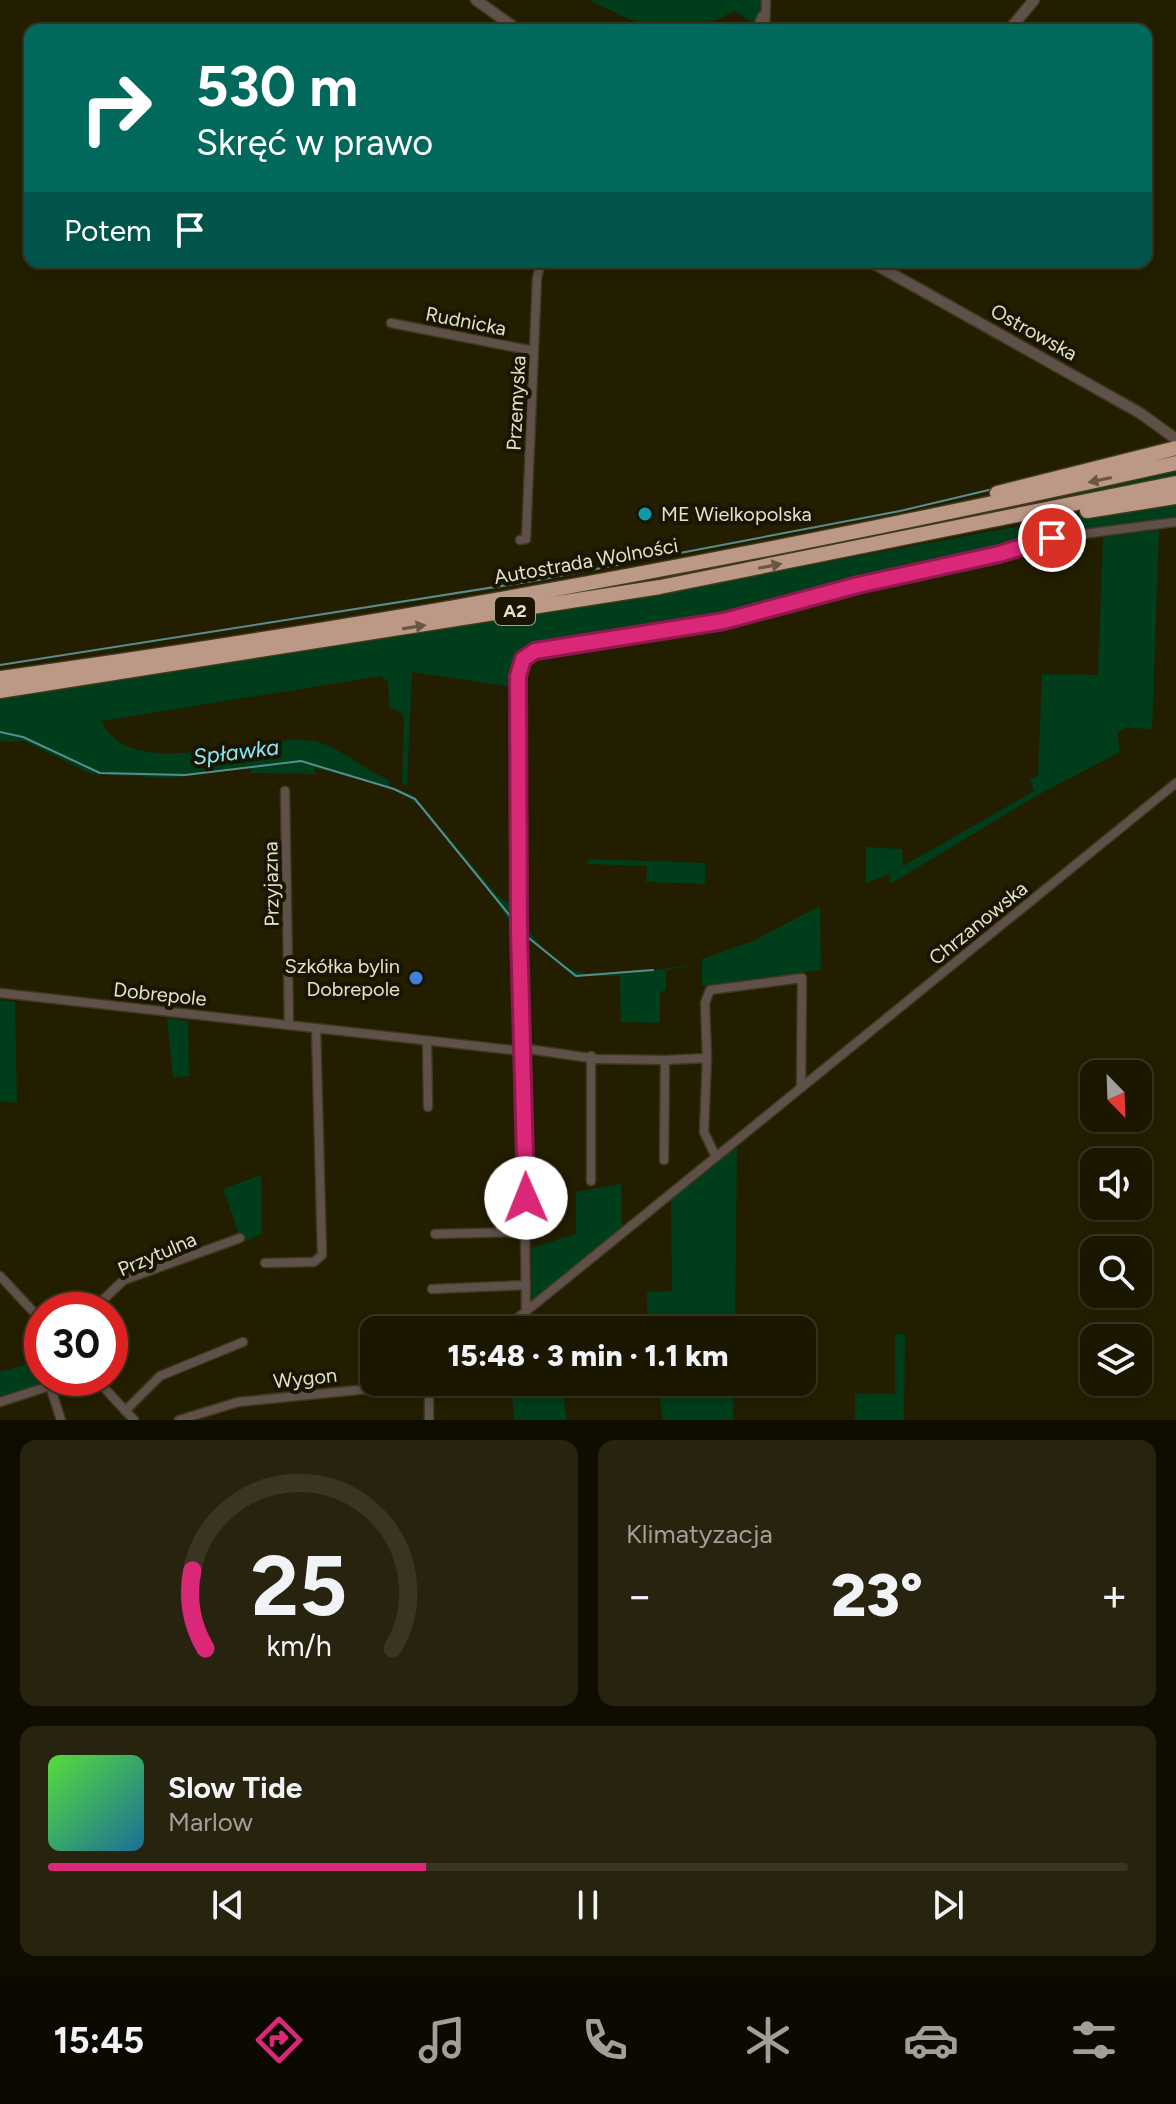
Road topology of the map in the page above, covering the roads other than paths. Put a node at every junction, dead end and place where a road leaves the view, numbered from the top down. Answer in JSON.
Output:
{"nodes":[{"id":1,"x":476,"y":0,"type":"edge"},
{"id":2,"x":766,"y":0,"type":"edge"},
{"id":3,"x":1034,"y":0,"type":"edge"},
{"id":4,"x":764,"y":12,"type":"junction"},
{"id":5,"x":510,"y":24,"type":"edge"},
{"id":6,"x":759,"y":24,"type":"edge"},
{"id":7,"x":765,"y":24,"type":"edge"},
{"id":8,"x":1014,"y":24,"type":"edge"},
{"id":9,"x":541,"y":268,"type":"edge"},
{"id":10,"x":882,"y":268,"type":"edge"},
{"id":11,"x":391,"y":323,"type":"dead end"},
{"id":12,"x":534,"y":351,"type":"junction"},
{"id":13,"x":1176,"y":439,"type":"edge"},
{"id":14,"x":1176,"y":448,"type":"edge"},
{"id":15,"x":1176,"y":463,"type":"edge"},
{"id":16,"x":1176,"y":483,"type":"edge"},
{"id":17,"x":1176,"y":497,"type":"edge"},
{"id":18,"x":1007,"y":519,"type":"junction"},
{"id":19,"x":905,"y":521,"type":"junction"},
{"id":20,"x":1176,"y":522,"type":"edge"},
{"id":21,"x":520,"y":540,"type":"dead end"},
{"id":22,"x":0,"y":678,"type":"edge"},
{"id":23,"x":0,"y":691,"type":"edge"},
{"id":24,"x":1176,"y":783,"type":"edge"},
{"id":25,"x":285,"y":791,"type":"dead end"},
{"id":26,"x":0,"y":993,"type":"edge"},
{"id":27,"x":289,"y":1025,"type":"junction"},
{"id":28,"x":316,"y":1028,"type":"junction"},
{"id":29,"x":427,"y":1041,"type":"junction"},
{"id":30,"x":522,"y":1051,"type":"junction"},
{"id":31,"x":591,"y":1056,"type":"junction"},
{"id":32,"x":707,"y":1058,"type":"junction"},
{"id":33,"x":665,"y":1060,"type":"junction"},
{"id":34,"x":801,"y":1088,"type":"junction"},
{"id":35,"x":428,"y":1107,"type":"dead end"},
{"id":36,"x":716,"y":1157,"type":"junction"},
{"id":37,"x":664,"y":1160,"type":"dead end"},
{"id":38,"x":591,"y":1181,"type":"dead end"},
{"id":39,"x":526,"y":1232,"type":"junction"},
{"id":40,"x":435,"y":1234,"type":"dead end"},
{"id":41,"x":240,"y":1238,"type":"dead end"},
{"id":42,"x":265,"y":1263,"type":"dead end"},
{"id":43,"x":0,"y":1276,"type":"edge"},
{"id":44,"x":526,"y":1285,"type":"junction"},
{"id":45,"x":432,"y":1289,"type":"dead end"},
{"id":46,"x":111,"y":1292,"type":"edge"},
{"id":47,"x":24,"y":1302,"type":"edge"},
{"id":48,"x":526,"y":1311,"type":"junction"},
{"id":49,"x":520,"y":1316,"type":"edge"},
{"id":50,"x":243,"y":1342,"type":"dead end"},
{"id":51,"x":360,"y":1390,"type":"edge"},
{"id":52,"x":24,"y":1394,"type":"edge"},
{"id":53,"x":53,"y":1396,"type":"edge"},
{"id":54,"x":111,"y":1396,"type":"edge"},
{"id":55,"x":430,"y":1396,"type":"edge"},
{"id":56,"x":0,"y":1402,"type":"edge"},
{"id":57,"x":125,"y":1411,"type":"junction"},
{"id":58,"x":61,"y":1420,"type":"edge"},
{"id":59,"x":134,"y":1420,"type":"edge"},
{"id":60,"x":179,"y":1420,"type":"edge"},
{"id":61,"x":429,"y":1420,"type":"edge"}],
"edges":[{"from":1,"to":5,"type":"street"},
{"from":2,"to":4,"type":"street"},
{"from":3,"to":8,"type":"street"},
{"from":4,"to":6,"type":"street"},
{"from":4,"to":7,"type":"street"},
{"from":9,"to":12,"type":"street","name":"Przemyska"},
{"from":10,"to":13,"type":"street","name":"Ostrowska"},
{"from":11,"to":12,"type":"street","name":"Rudnicka"},
{"from":12,"to":21,"type":"street","name":"Przemyska"},
{"from":14,"to":19,"type":"highway"},
{"from":15,"to":19,"type":"highway","name":"Autostrada Wolności","number":"A2","one_way":true},
{"from":16,"to":18,"type":"highway","name":"Autostrada Wolności","number":"A2"},
{"from":17,"to":18,"type":"highway"},
{"from":23,"to":18,"type":"highway","name":"Autostrada Wolności","number":"A2","one_way":true},
{"from":19,"to":22,"type":"highway","name":"Autostrada Wolności","number":"A2"},
{"from":20,"to":30,"type":"street"},
{"from":24,"to":34,"type":"street","name":"Chrzanowska"},
{"from":25,"to":27,"type":"street","name":"Przyjazna"},
{"from":26,"to":27,"type":"street","name":"Dobrepole"},
{"from":27,"to":28,"type":"street","name":"Dobrepole"},
{"from":28,"to":29,"type":"street","name":"Dobrepole"},
{"from":28,"to":42,"type":"street"},
{"from":29,"to":30,"type":"street","name":"Dobrepole"},
{"from":29,"to":35,"type":"street"},
{"from":30,"to":31,"type":"street","name":"Dobrepole"},
{"from":30,"to":39,"type":"street"},
{"from":31,"to":33,"type":"street","name":"Dobrepole"},
{"from":31,"to":38,"type":"street"},
{"from":32,"to":33,"type":"street","name":"Dobrepole"},
{"from":32,"to":34,"type":"street"},
{"from":32,"to":36,"type":"street"},
{"from":33,"to":37,"type":"street"},
{"from":34,"to":36,"type":"street","name":"Chrzanowska"},
{"from":36,"to":48,"type":"street","name":"Chrzanowska"},
{"from":39,"to":40,"type":"street"},
{"from":39,"to":44,"type":"street"},
{"from":41,"to":46,"type":"street","name":"Przytulna"},
{"from":43,"to":47,"type":"street"},
{"from":44,"to":45,"type":"street"},
{"from":44,"to":48,"type":"street"},
{"from":48,"to":49,"type":"street","name":"Chrzanowska"},
{"from":50,"to":57,"type":"street"},
{"from":51,"to":60,"type":"street","name":"Wygon"},
{"from":52,"to":56,"type":"street"},
{"from":53,"to":58,"type":"street"},
{"from":54,"to":57,"type":"street"},
{"from":55,"to":61,"type":"street"},
{"from":57,"to":59,"type":"street"}]}
